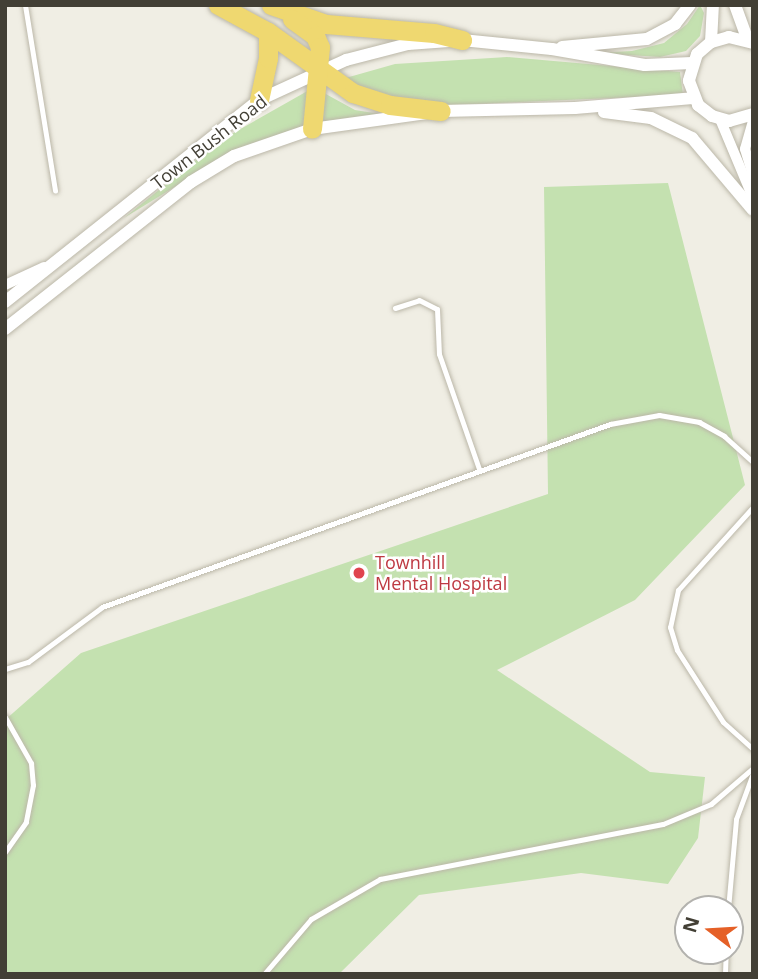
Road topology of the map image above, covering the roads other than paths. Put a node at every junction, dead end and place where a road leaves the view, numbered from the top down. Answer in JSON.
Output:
{"nodes":[{"id":1,"x":25,"y":5,"type":"edge"},
{"id":2,"x":218,"y":5,"type":"edge"},
{"id":3,"x":269,"y":5,"type":"edge"},
{"id":4,"x":690,"y":5,"type":"edge"},
{"id":5,"x":713,"y":5,"type":"edge"},
{"id":6,"x":735,"y":5,"type":"edge"},
{"id":7,"x":268,"y":32,"type":"junction"},
{"id":8,"x":462,"y":40,"type":"junction"},
{"id":9,"x":711,"y":42,"type":"junction"},
{"id":10,"x":750,"y":42,"type":"edge"},
{"id":11,"x":552,"y":49,"type":"junction"},
{"id":12,"x":692,"y":63,"type":"junction"},
{"id":13,"x":317,"y":71,"type":"junction"},
{"id":14,"x":693,"y":98,"type":"junction"},
{"id":15,"x":259,"y":100,"type":"junction"},
{"id":16,"x":575,"y":108,"type":"junction"},
{"id":17,"x":441,"y":111,"type":"junction"},
{"id":18,"x":753,"y":114,"type":"edge"},
{"id":19,"x":720,"y":119,"type":"junction"},
{"id":20,"x":753,"y":121,"type":"edge"},
{"id":21,"x":312,"y":129,"type":"junction"},
{"id":22,"x":753,"y":176,"type":"edge"},
{"id":23,"x":55,"y":191,"type":"dead end"},
{"id":24,"x":753,"y":198,"type":"edge"},
{"id":25,"x":753,"y":210,"type":"edge"},
{"id":26,"x":52,"y":263,"type":"junction"},
{"id":27,"x":5,"y":285,"type":"edge"},
{"id":28,"x":5,"y":302,"type":"edge"},
{"id":29,"x":395,"y":308,"type":"dead end"},
{"id":30,"x":5,"y":329,"type":"edge"},
{"id":31,"x":753,"y":462,"type":"edge"},
{"id":32,"x":478,"y":469,"type":"junction"},
{"id":33,"x":753,"y":507,"type":"edge"},
{"id":34,"x":5,"y":669,"type":"edge"},
{"id":35,"x":5,"y":716,"type":"edge"},
{"id":36,"x":753,"y":748,"type":"edge"},
{"id":37,"x":753,"y":770,"type":"edge"},
{"id":38,"x":5,"y":852,"type":"edge"},
{"id":39,"x":729,"y":895,"type":"edge"},
{"id":40,"x":264,"y":974,"type":"edge"}],
"edges":[{"from":1,"to":23,"type":"lane"},
{"from":2,"to":7,"type":"highway"},
{"from":3,"to":8,"type":"highway"},
{"from":3,"to":13,"type":"highway"},
{"from":4,"to":11,"type":"street"},
{"from":5,"to":9,"type":"street"},
{"from":6,"to":10,"type":"street"},
{"from":7,"to":13,"type":"highway"},
{"from":7,"to":15,"type":"highway"},
{"from":8,"to":11,"type":"street","name":"Town Bush Road"},
{"from":8,"to":13,"type":"street","name":"Town Bush Road"},
{"from":9,"to":10,"type":"street"},
{"from":9,"to":12,"type":"street"},
{"from":11,"to":12,"type":"street","name":"Town Bush Road"},
{"from":12,"to":14,"type":"street"},
{"from":13,"to":15,"type":"street","name":"Town Bush Road"},
{"from":13,"to":17,"type":"highway"},
{"from":13,"to":21,"type":"highway"},
{"from":14,"to":16,"type":"street","name":"Town Bush Road"},
{"from":14,"to":19,"type":"street"},
{"from":15,"to":26,"type":"street","name":"Town Bush Road"},
{"from":16,"to":17,"type":"street","name":"Town Bush Road"},
{"from":16,"to":25,"type":"street"},
{"from":17,"to":21,"type":"street","name":"Town Bush Road"},
{"from":18,"to":19,"type":"street"},
{"from":19,"to":24,"type":"street"},
{"from":20,"to":22,"type":"street"},
{"from":21,"to":30,"type":"street","name":"Town Bush Road"},
{"from":26,"to":27,"type":"street"},
{"from":26,"to":28,"type":"street","name":"Town Bush Road"},
{"from":29,"to":32,"type":"lane"},
{"from":31,"to":32,"type":"lane"},
{"from":32,"to":34,"type":"lane"},
{"from":33,"to":36,"type":"lane"},
{"from":35,"to":38,"type":"lane"},
{"from":37,"to":39,"type":"lane"},
{"from":37,"to":40,"type":"lane"}]}
